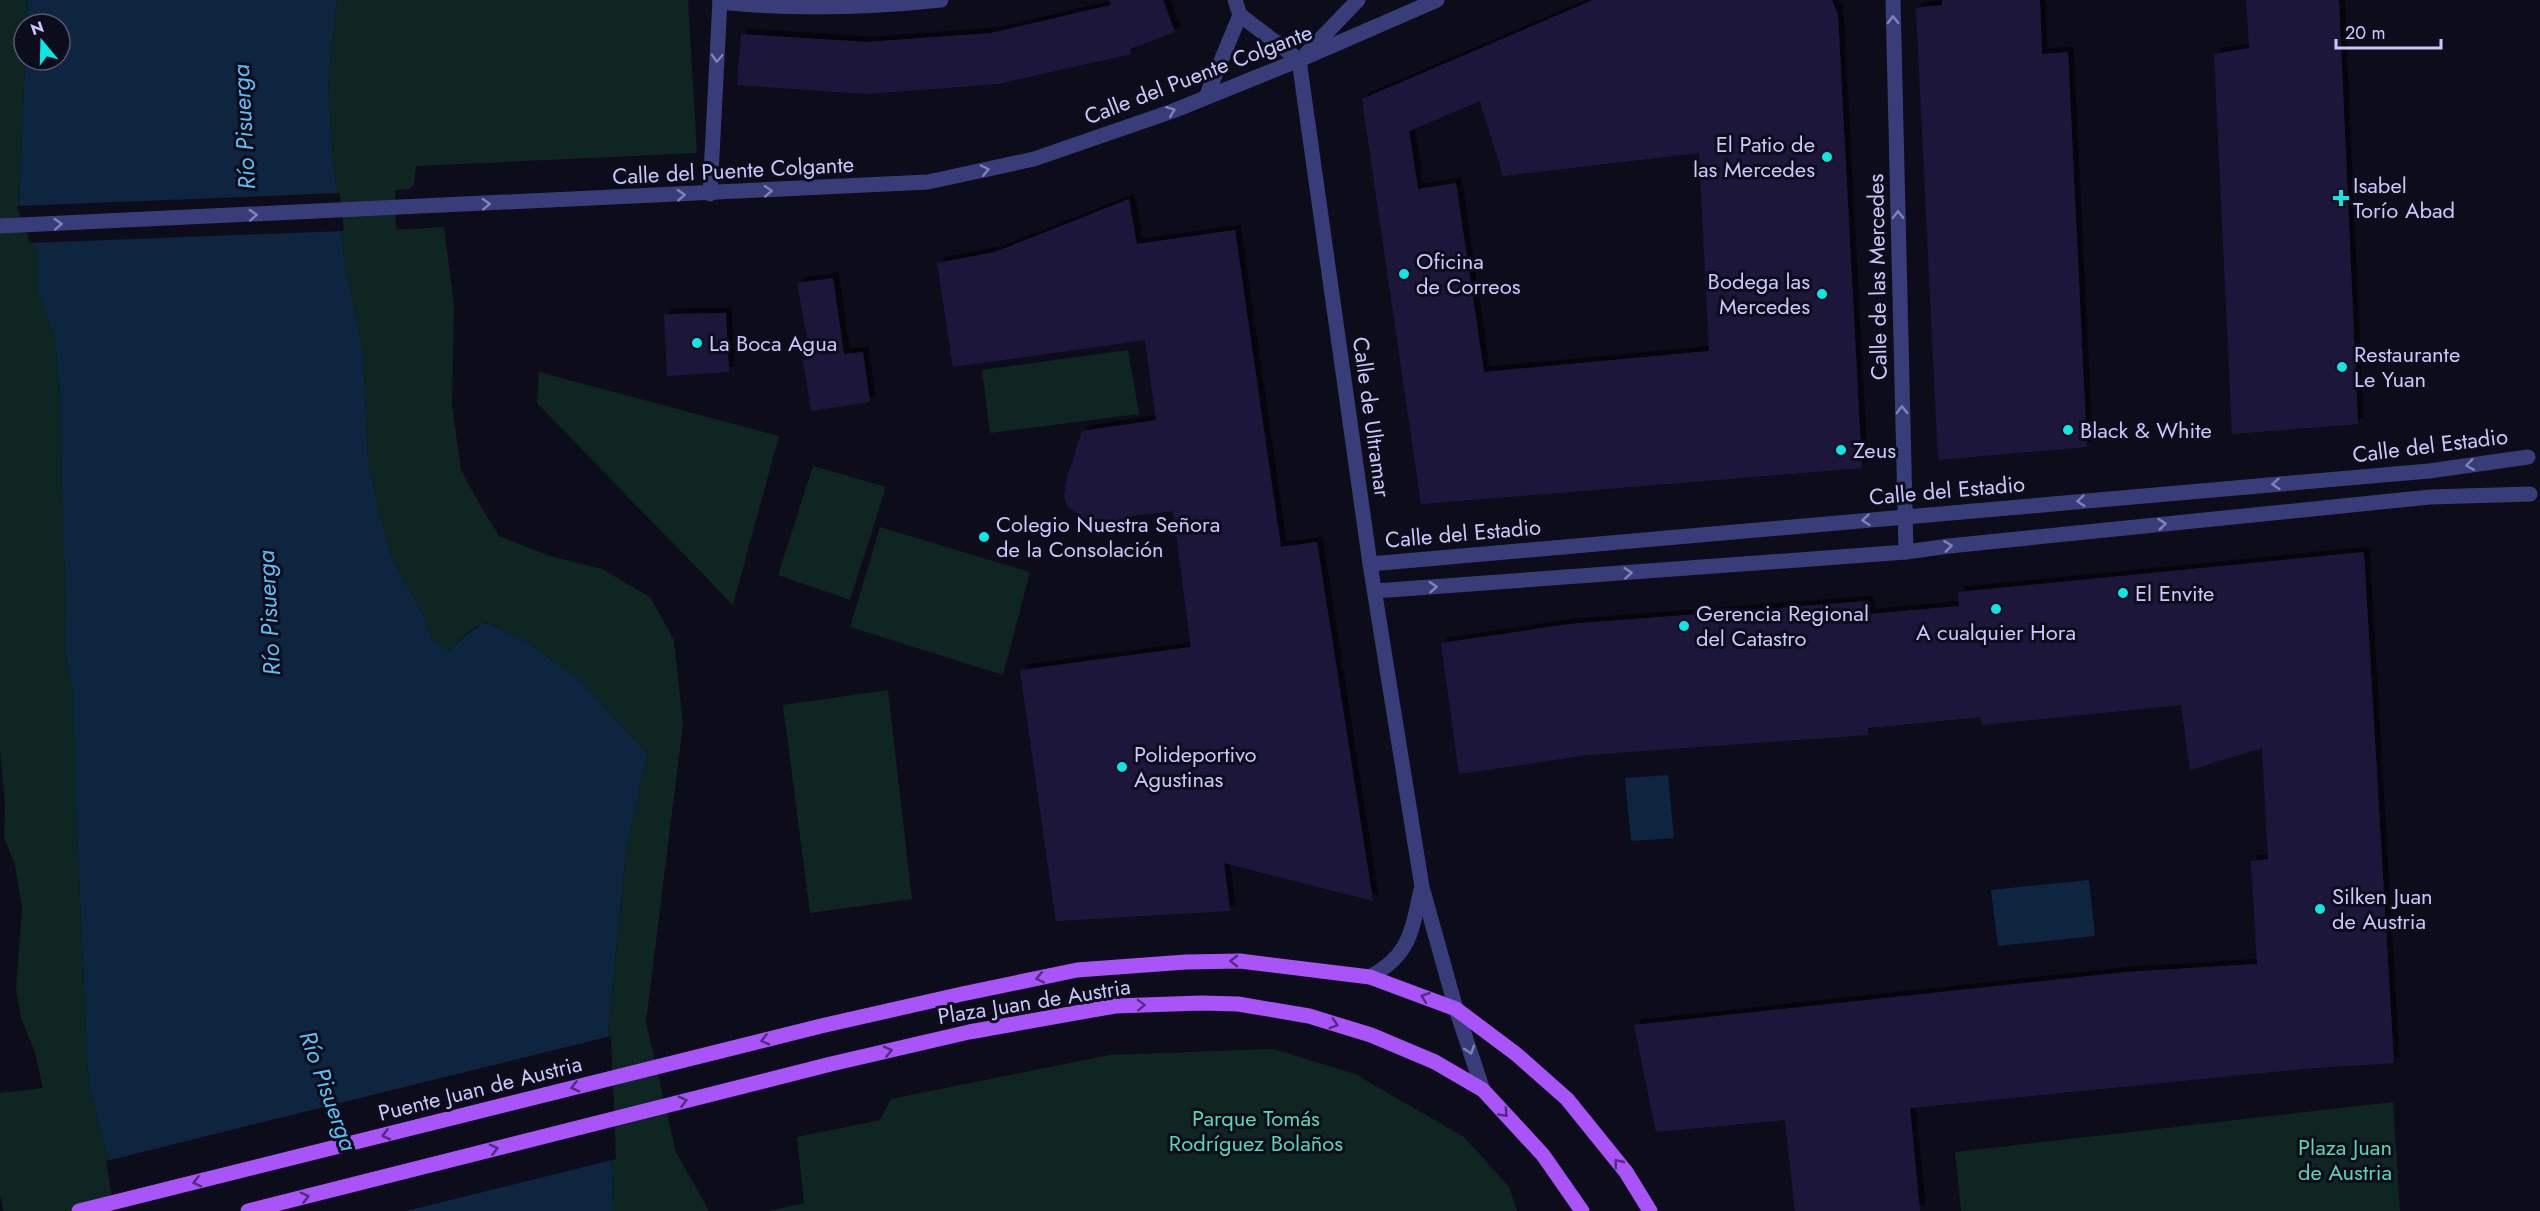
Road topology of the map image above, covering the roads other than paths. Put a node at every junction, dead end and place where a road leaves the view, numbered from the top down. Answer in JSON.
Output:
{"nodes":[{"id":1,"x":941,"y":0,"type":"edge"},
{"id":2,"x":1235,"y":0,"type":"edge"},
{"id":3,"x":1358,"y":0,"type":"edge"},
{"id":4,"x":1893,"y":0,"type":"edge"},
{"id":5,"x":720,"y":1,"type":"edge"},
{"id":6,"x":1425,"y":2,"type":"edge"},
{"id":7,"x":1240,"y":15,"type":"junction"},
{"id":8,"x":1299,"y":60,"type":"junction"},
{"id":9,"x":1206,"y":97,"type":"junction"},
{"id":10,"x":710,"y":194,"type":"junction"},
{"id":11,"x":0,"y":226,"type":"edge"},
{"id":12,"x":2528,"y":456,"type":"dead end"},
{"id":13,"x":2530,"y":494,"type":"dead end"},
{"id":14,"x":1905,"y":516,"type":"junction"},
{"id":15,"x":1906,"y":552,"type":"junction"},
{"id":16,"x":1370,"y":564,"type":"junction"},
{"id":17,"x":1375,"y":591,"type":"junction"},
{"id":18,"x":1422,"y":887,"type":"junction"},
{"id":19,"x":1370,"y":977,"type":"junction"},
{"id":20,"x":1456,"y":1009,"type":"junction"},
{"id":21,"x":821,"y":1026,"type":"joint"},
{"id":22,"x":1483,"y":1090,"type":"junction"},
{"id":23,"x":79,"y":1211,"type":"edge"},
{"id":24,"x":248,"y":1211,"type":"edge"},
{"id":25,"x":1582,"y":1211,"type":"edge"},
{"id":26,"x":1650,"y":1211,"type":"edge"}],
"edges":[{"from":1,"to":5,"type":"street"},
{"from":2,"to":7,"type":"street"},
{"from":3,"to":8,"type":"street"},
{"from":14,"to":4,"type":"street","name":"Calle de las Mercedes","one_way":true},
{"from":5,"to":10,"type":"street","one_way":true},
{"from":6,"to":8,"type":"street","name":"Calle del Puente Colgante"},
{"from":7,"to":8,"type":"street"},
{"from":7,"to":9,"type":"street"},
{"from":8,"to":9,"type":"street","name":"Calle del Puente Colgante"},
{"from":8,"to":16,"type":"street","name":"Calle de Ultramar"},
{"from":10,"to":9,"type":"street","name":"Calle del Puente Colgante","one_way":true},
{"from":11,"to":10,"type":"street","name":"Calle del Puente Colgante","one_way":true},
{"from":12,"to":14,"type":"street","name":"Calle del Estadio","one_way":true},
{"from":15,"to":13,"type":"street","one_way":true},
{"from":14,"to":15,"type":"street","name":"Calle de las Mercedes"},
{"from":14,"to":16,"type":"street","name":"Calle del Estadio","one_way":true},
{"from":17,"to":15,"type":"street","one_way":true},
{"from":16,"to":17,"type":"street","name":"Calle de Ultramar"},
{"from":17,"to":18,"type":"street","name":"Calle de Ultramar"},
{"from":18,"to":19,"type":"street","name":"Calle de Ultramar"},
{"from":18,"to":20,"type":"street","name":"Calle de Ultramar"},
{"from":20,"to":19,"type":"main road","name":"Plaza Juan de Austria","one_way":true},
{"from":19,"to":21,"type":"main road","name":"Plaza Juan de Austria","one_way":true},
{"from":20,"to":22,"type":"street","name":"Plaza Juan de Austria","one_way":true},
{"from":26,"to":20,"type":"main road","name":"Plaza Juan de Austria","one_way":true},
{"from":21,"to":23,"type":"main road","name":"Puente Juan de Austria","one_way":true},
{"from":24,"to":22,"type":"main road","name":"Plaza Juan de Austria","one_way":true},
{"from":22,"to":25,"type":"main road","name":"Plaza Juan de Austria","one_way":true}]}
